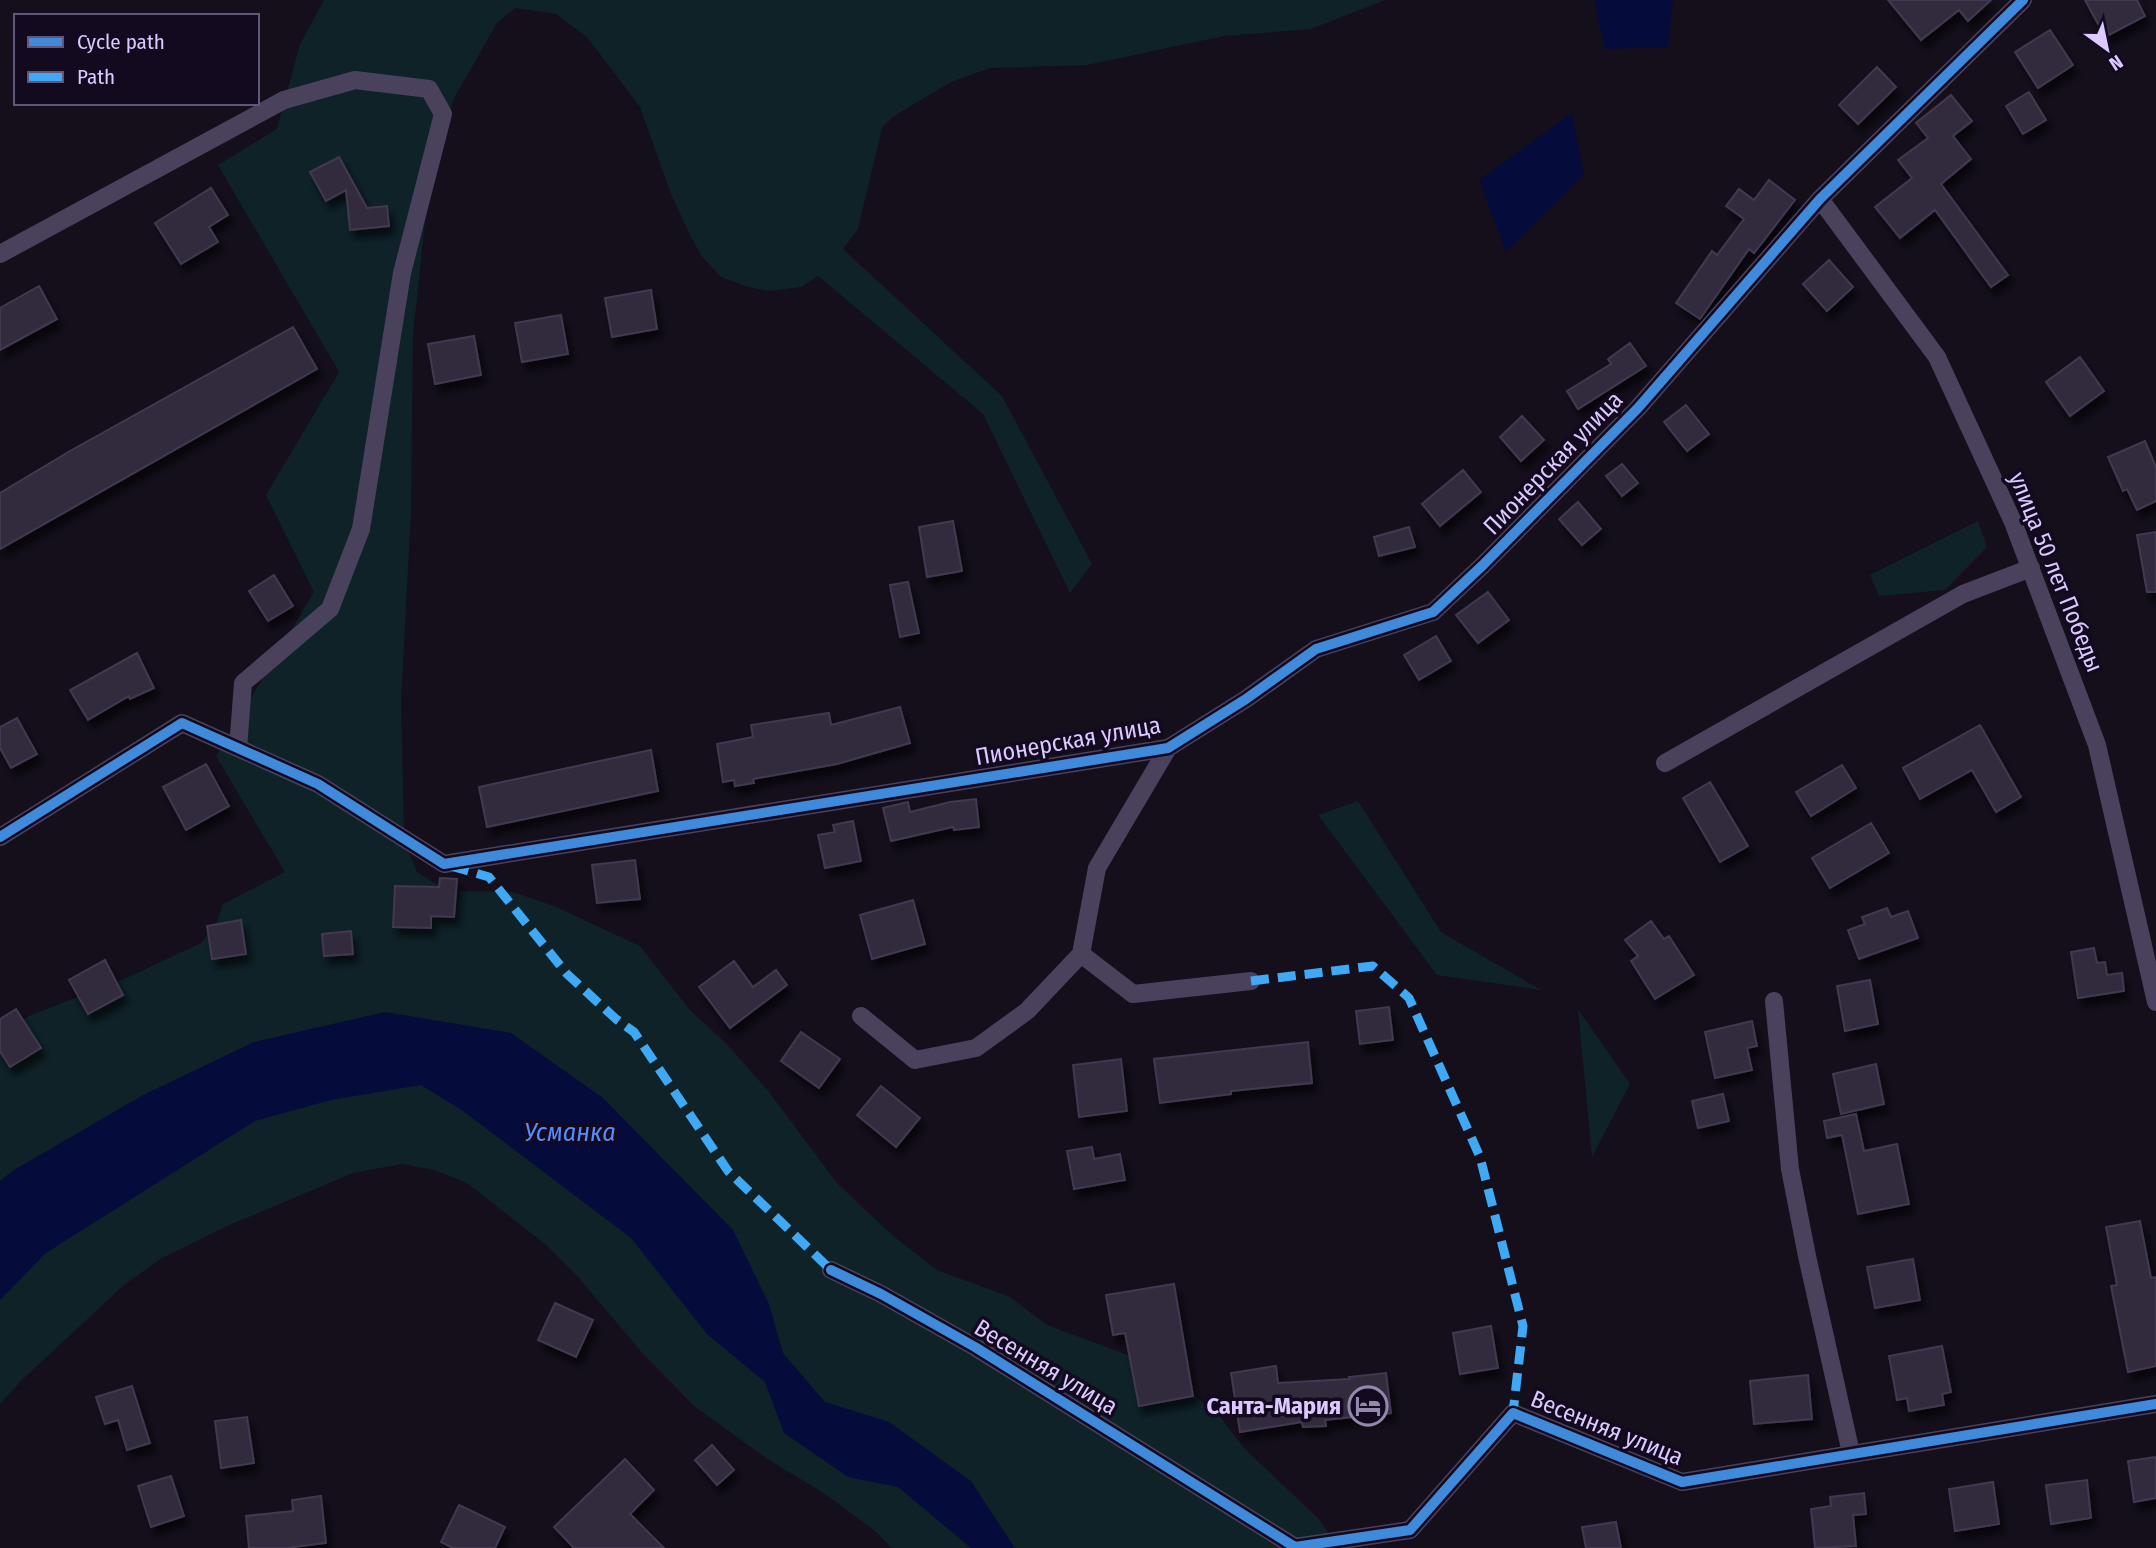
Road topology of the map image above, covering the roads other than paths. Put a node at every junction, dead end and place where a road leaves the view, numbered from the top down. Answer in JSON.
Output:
{"nodes":[{"id":1,"x":2023,"y":0,"type":"edge"},
{"id":2,"x":1820,"y":200,"type":"junction"},
{"id":3,"x":0,"y":254,"type":"edge"},
{"id":4,"x":2031,"y":568,"type":"junction"},
{"id":5,"x":238,"y":748,"type":"junction"},
{"id":6,"x":1168,"y":748,"type":"junction"},
{"id":7,"x":1665,"y":763,"type":"dead end"},
{"id":8,"x":0,"y":837,"type":"edge"},
{"id":9,"x":1081,"y":954,"type":"junction"},
{"id":10,"x":1251,"y":981,"type":"dead end"},
{"id":11,"x":1774,"y":1002,"type":"dead end"},
{"id":12,"x":2156,"y":1002,"type":"edge"},
{"id":13,"x":861,"y":1016,"type":"dead end"},
{"id":14,"x":831,"y":1270,"type":"dead end"},
{"id":15,"x":2156,"y":1404,"type":"edge"},
{"id":16,"x":1852,"y":1453,"type":"junction"}],
"edges":[{"from":1,"to":2,"type":"street","name":"Пионерская улица"},
{"from":2,"to":4,"type":"street","name":"улица 50 лет Победы"},
{"from":2,"to":6,"type":"street","name":"Пионерская улица"},
{"from":3,"to":5,"type":"street"},
{"from":4,"to":7,"type":"street"},
{"from":4,"to":12,"type":"street","name":"улица 50 лет Победы"},
{"from":5,"to":6,"type":"street","name":"Пионерская улица"},
{"from":5,"to":8,"type":"street","name":"Пионерская улица"},
{"from":6,"to":9,"type":"street"},
{"from":9,"to":10,"type":"street"},
{"from":9,"to":13,"type":"street"},
{"from":11,"to":16,"type":"street"},
{"from":14,"to":16,"type":"street","name":"Весенняя улица"},
{"from":15,"to":16,"type":"street","name":"Весенняя улица"}]}
